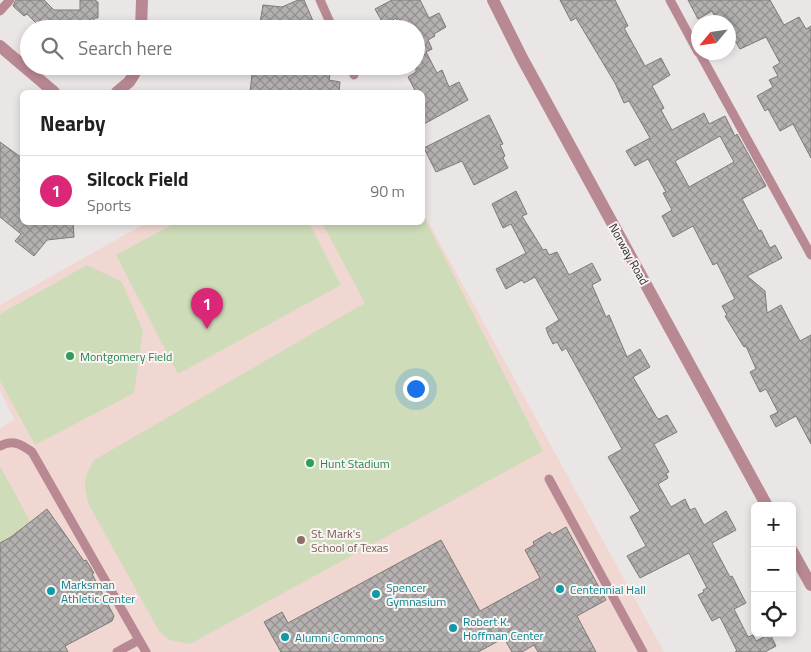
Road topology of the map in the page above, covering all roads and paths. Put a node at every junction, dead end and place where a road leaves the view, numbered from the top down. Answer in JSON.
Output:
{"nodes":[{"id":1,"x":10,"y":0,"type":"edge"},
{"id":2,"x":142,"y":0,"type":"edge"},
{"id":3,"x":320,"y":0,"type":"edge"},
{"id":4,"x":493,"y":0,"type":"edge"},
{"id":5,"x":670,"y":0,"type":"edge"},
{"id":6,"x":0,"y":11,"type":"edge"},
{"id":7,"x":141,"y":20,"type":"edge"},
{"id":8,"x":329,"y":20,"type":"edge"},
{"id":9,"x":691,"y":38,"type":"edge"},
{"id":10,"x":0,"y":46,"type":"edge"},
{"id":11,"x":703,"y":60,"type":"edge"},
{"id":12,"x":20,"y":63,"type":"edge"},
{"id":13,"x":34,"y":75,"type":"edge"},
{"id":14,"x":133,"y":75,"type":"edge"},
{"id":15,"x":52,"y":90,"type":"edge"},
{"id":16,"x":119,"y":90,"type":"edge"},
{"id":17,"x":811,"y":255,"type":"edge"},
{"id":18,"x":0,"y":446,"type":"edge"},
{"id":19,"x":549,"y":479,"type":"dead end"},
{"id":20,"x":765,"y":502,"type":"edge"},
{"id":21,"x":796,"y":558,"type":"edge"},
{"id":22,"x":811,"y":585,"type":"edge"},
{"id":23,"x":139,"y":640,"type":"junction"},
{"id":24,"x":117,"y":652,"type":"edge"},
{"id":25,"x":146,"y":652,"type":"edge"},
{"id":26,"x":643,"y":652,"type":"edge"}],
"edges":[{"from":1,"to":6,"type":"lane"},
{"from":2,"to":7,"type":"street"},
{"from":3,"to":8,"type":"lane"},
{"from":4,"to":20,"type":"street","name":"Norway Road"},
{"from":5,"to":9,"type":"lane"},
{"from":10,"to":12,"type":"street"},
{"from":11,"to":17,"type":"lane"},
{"from":13,"to":15,"type":"street"},
{"from":14,"to":16,"type":"street"},
{"from":18,"to":23,"type":"lane"},
{"from":19,"to":26,"type":"lane"},
{"from":21,"to":22,"type":"street"},
{"from":23,"to":24,"type":"lane"},
{"from":23,"to":25,"type":"lane"}]}
